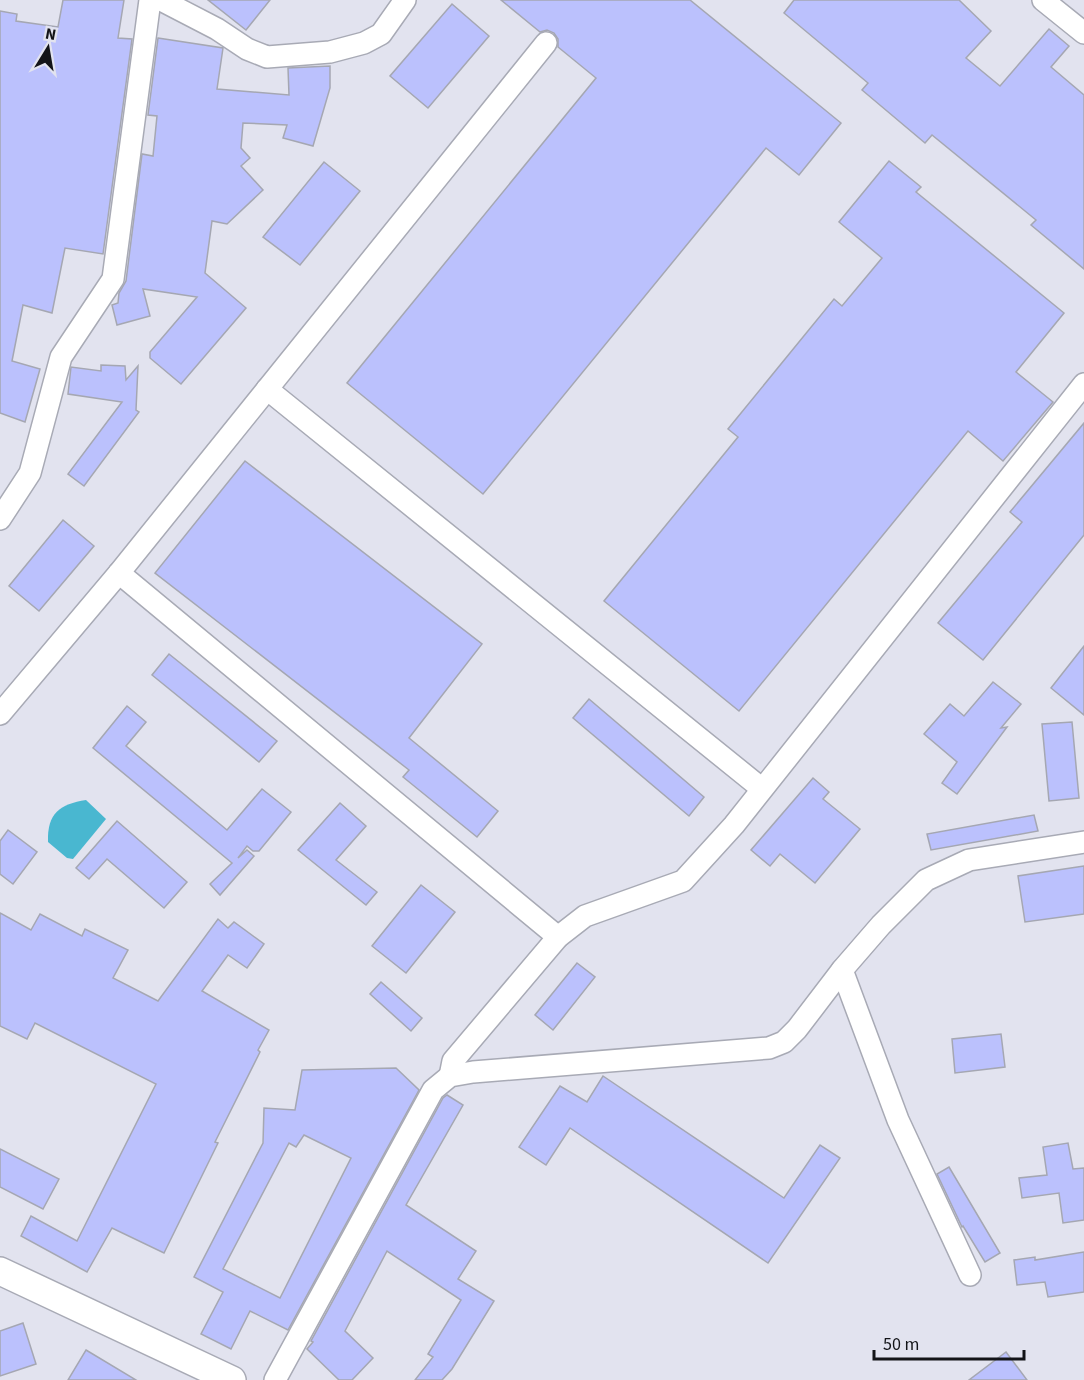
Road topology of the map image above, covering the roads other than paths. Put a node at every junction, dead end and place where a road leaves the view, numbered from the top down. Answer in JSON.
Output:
{"nodes":[{"id":1,"x":150,"y":0,"type":"edge"},
{"id":2,"x":162,"y":0,"type":"edge"},
{"id":3,"x":405,"y":0,"type":"edge"},
{"id":4,"x":1043,"y":0,"type":"edge"},
{"id":5,"x":1084,"y":33,"type":"edge"},
{"id":6,"x":546,"y":43,"type":"dead end"},
{"id":7,"x":1084,"y":384,"type":"edge"},
{"id":8,"x":267,"y":389,"type":"junction"},
{"id":9,"x":0,"y":519,"type":"edge"},
{"id":10,"x":119,"y":573,"type":"junction"},
{"id":11,"x":0,"y":714,"type":"edge"},
{"id":12,"x":761,"y":788,"type":"junction"},
{"id":13,"x":1084,"y":843,"type":"edge"},
{"id":14,"x":558,"y":937,"type":"junction"},
{"id":15,"x":842,"y":970,"type":"junction"},
{"id":16,"x":450,"y":1076,"type":"junction"},
{"id":17,"x":0,"y":1271,"type":"edge"},
{"id":18,"x":970,"y":1275,"type":"dead end"},
{"id":19,"x":232,"y":1380,"type":"edge"},
{"id":20,"x":274,"y":1380,"type":"edge"}],
"edges":[{"from":1,"to":9,"type":"street"},
{"from":2,"to":3,"type":"street"},
{"from":4,"to":5,"type":"street"},
{"from":6,"to":8,"type":"street"},
{"from":7,"to":12,"type":"street"},
{"from":8,"to":10,"type":"street"},
{"from":8,"to":12,"type":"street"},
{"from":10,"to":11,"type":"street"},
{"from":10,"to":14,"type":"street"},
{"from":12,"to":14,"type":"street"},
{"from":13,"to":15,"type":"street"},
{"from":14,"to":16,"type":"street"},
{"from":15,"to":16,"type":"street"},
{"from":15,"to":18,"type":"street"},
{"from":16,"to":20,"type":"street"},
{"from":17,"to":19,"type":"main road"}]}
